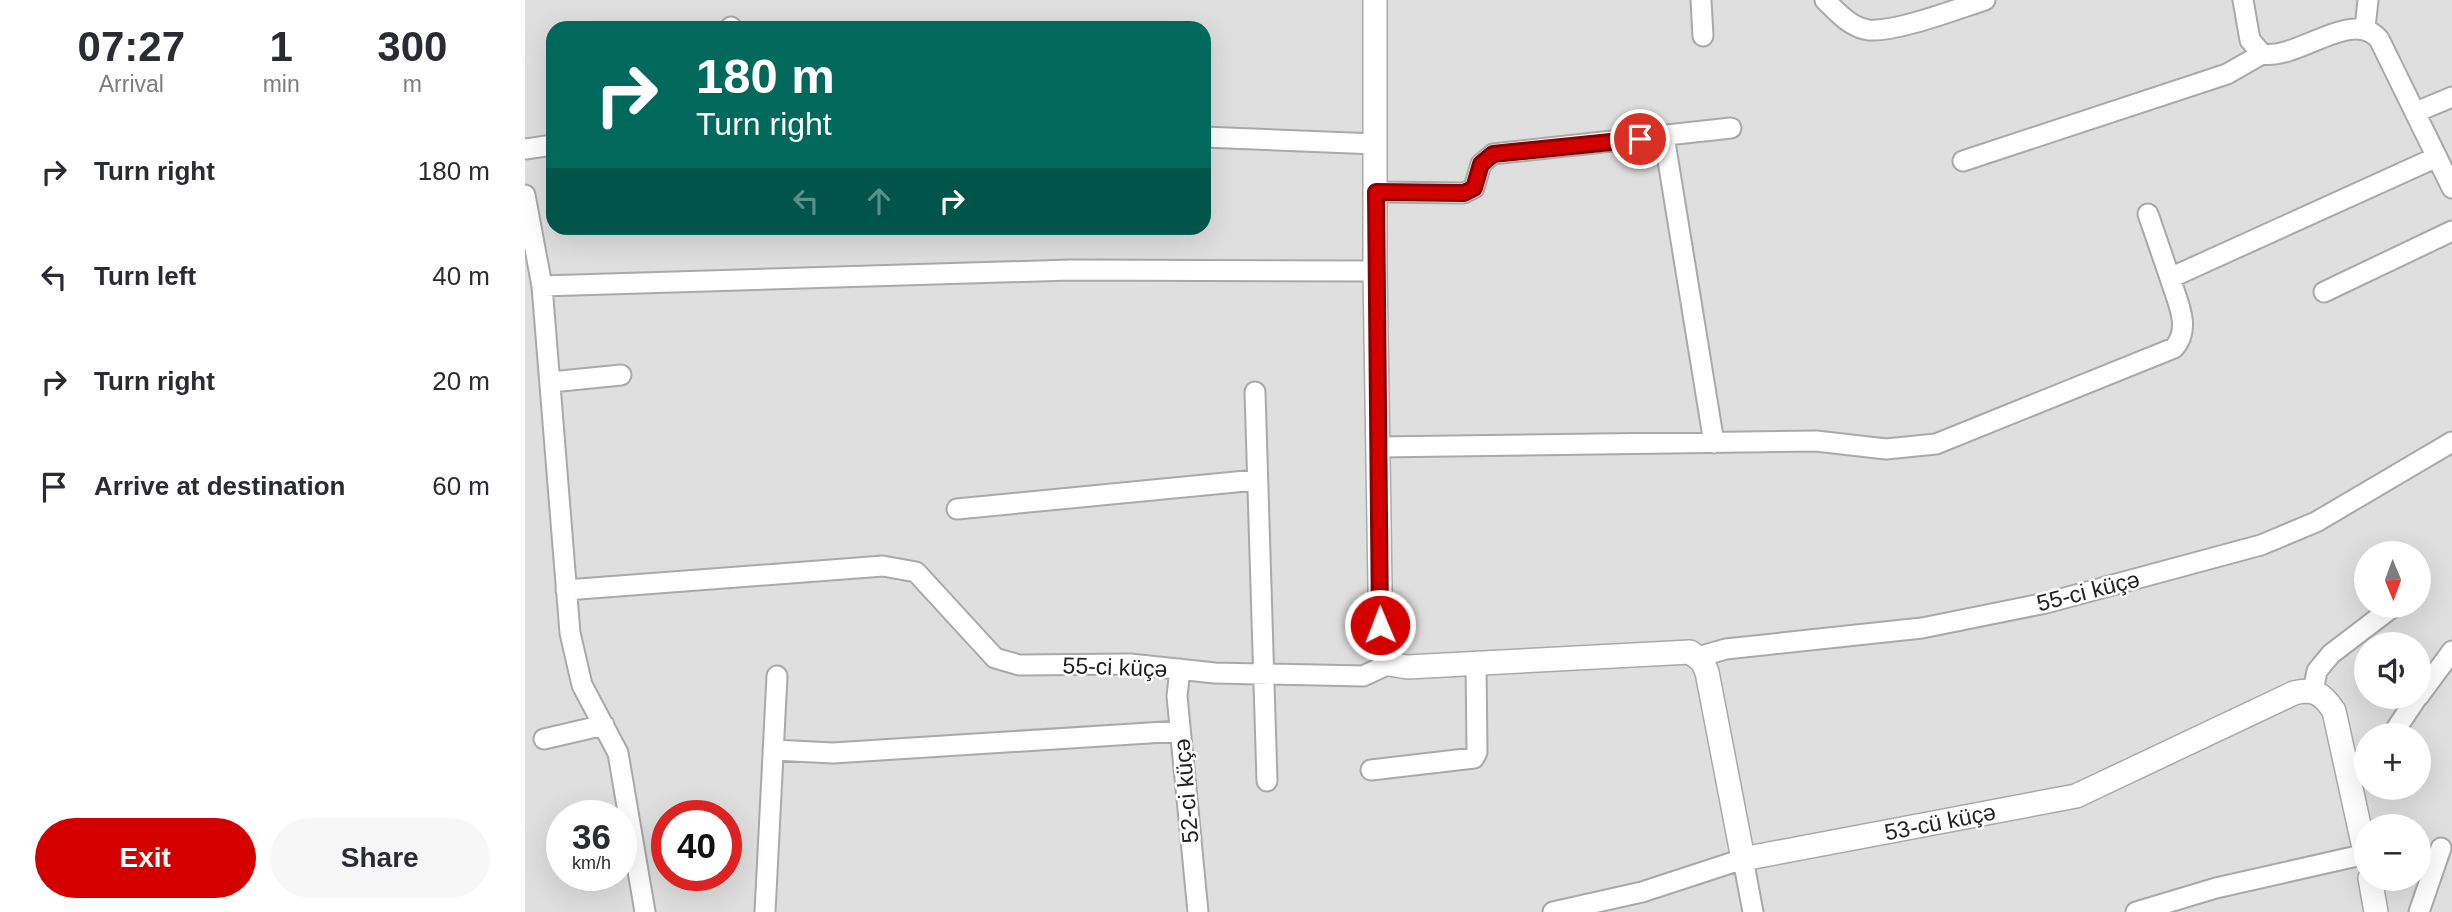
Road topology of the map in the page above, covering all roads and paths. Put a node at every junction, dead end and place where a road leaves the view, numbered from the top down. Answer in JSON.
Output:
{"nodes":[{"id":1,"x":1375,"y":0,"type":"edge"},
{"id":2,"x":1701,"y":0,"type":"edge"},
{"id":3,"x":1825,"y":0,"type":"edge"},
{"id":4,"x":1986,"y":0,"type":"edge"},
{"id":5,"x":2243,"y":0,"type":"edge"},
{"id":6,"x":2368,"y":0,"type":"edge"},
{"id":7,"x":2365,"y":28,"type":"junction"},
{"id":8,"x":1703,"y":36,"type":"dead end"},
{"id":9,"x":2262,"y":54,"type":"junction"},
{"id":10,"x":2452,"y":97,"type":"edge"},
{"id":11,"x":2416,"y":112,"type":"junction"},
{"id":12,"x":1731,"y":128,"type":"dead end"},
{"id":13,"x":1664,"y":136,"type":"junction"},
{"id":14,"x":1211,"y":137,"type":"edge"},
{"id":15,"x":1376,"y":144,"type":"junction"},
{"id":16,"x":546,"y":146,"type":"edge"},
{"id":17,"x":525,"y":149,"type":"edge"},
{"id":18,"x":2437,"y":158,"type":"junction"},
{"id":19,"x":1963,"y":161,"type":"dead end"},
{"id":20,"x":2452,"y":188,"type":"edge"},
{"id":21,"x":1376,"y":192,"type":"junction"},
{"id":22,"x":525,"y":195,"type":"edge"},
{"id":23,"x":2148,"y":214,"type":"dead end"},
{"id":24,"x":2452,"y":231,"type":"edge"},
{"id":25,"x":1375,"y":271,"type":"junction"},
{"id":26,"x":2170,"y":278,"type":"junction"},
{"id":27,"x":542,"y":286,"type":"junction"},
{"id":28,"x":2324,"y":292,"type":"dead end"},
{"id":29,"x":621,"y":374,"type":"dead end"},
{"id":30,"x":551,"y":382,"type":"junction"},
{"id":31,"x":1255,"y":392,"type":"dead end"},
{"id":32,"x":2452,"y":442,"type":"edge"},
{"id":33,"x":1714,"y":443,"type":"junction"},
{"id":34,"x":1378,"y":447,"type":"junction"},
{"id":35,"x":1256,"y":480,"type":"junction"},
{"id":36,"x":957,"y":509,"type":"dead end"},
{"id":37,"x":566,"y":590,"type":"junction"},
{"id":38,"x":2378,"y":618,"type":"edge"},
{"id":39,"x":2452,"y":651,"type":"edge"},
{"id":40,"x":1698,"y":657,"type":"junction"},
{"id":41,"x":1476,"y":663,"type":"junction"},
{"id":42,"x":1389,"y":664,"type":"junction"},
{"id":43,"x":1180,"y":669,"type":"junction"},
{"id":44,"x":1262,"y":675,"type":"junction"},
{"id":45,"x":777,"y":676,"type":"dead end"},
{"id":46,"x":2431,"y":679,"type":"edge"},
{"id":47,"x":2313,"y":691,"type":"junction"},
{"id":48,"x":604,"y":725,"type":"junction"},
{"id":49,"x":1180,"y":732,"type":"junction"},
{"id":50,"x":544,"y":739,"type":"dead end"},
{"id":51,"x":773,"y":750,"type":"junction"},
{"id":52,"x":2354,"y":762,"type":"edge"},
{"id":53,"x":1371,"y":770,"type":"dead end"},
{"id":54,"x":1267,"y":781,"type":"dead end"},
{"id":55,"x":2441,"y":848,"type":"dead end"},
{"id":56,"x":2354,"y":858,"type":"edge"},
{"id":57,"x":1743,"y":859,"type":"junction"},
{"id":58,"x":2372,"y":891,"type":"edge"},
{"id":59,"x":645,"y":912,"type":"edge"},
{"id":60,"x":765,"y":912,"type":"edge"},
{"id":61,"x":1198,"y":912,"type":"edge"},
{"id":62,"x":1553,"y":912,"type":"edge"},
{"id":63,"x":1753,"y":912,"type":"edge"},
{"id":64,"x":2136,"y":912,"type":"edge"},
{"id":65,"x":2376,"y":912,"type":"edge"},
{"id":66,"x":2419,"y":912,"type":"edge"}],
"edges":[{"from":1,"to":15,"type":"street"},
{"from":2,"to":8,"type":"street"},
{"from":3,"to":4,"type":"street"},
{"from":5,"to":9,"type":"street"},
{"from":6,"to":7,"type":"street"},
{"from":7,"to":9,"type":"street"},
{"from":7,"to":11,"type":"street"},
{"from":9,"to":19,"type":"street"},
{"from":10,"to":11,"type":"street"},
{"from":11,"to":18,"type":"street"},
{"from":12,"to":13,"type":"street"},
{"from":13,"to":21,"type":"street"},
{"from":13,"to":33,"type":"street"},
{"from":14,"to":15,"type":"street"},
{"from":15,"to":21,"type":"street"},
{"from":16,"to":17,"type":"street"},
{"from":18,"to":20,"type":"street"},
{"from":18,"to":26,"type":"street"},
{"from":21,"to":25,"type":"street"},
{"from":22,"to":27,"type":"street"},
{"from":23,"to":26,"type":"street"},
{"from":24,"to":28,"type":"street"},
{"from":25,"to":27,"type":"street"},
{"from":25,"to":34,"type":"street"},
{"from":26,"to":33,"type":"street"},
{"from":27,"to":30,"type":"street"},
{"from":29,"to":30,"type":"street"},
{"from":30,"to":37,"type":"street"},
{"from":31,"to":35,"type":"street"},
{"from":32,"to":40,"type":"street","name":"55-ci küçə"},
{"from":33,"to":34,"type":"street"},
{"from":34,"to":42,"type":"street"},
{"from":35,"to":36,"type":"street"},
{"from":35,"to":44,"type":"street"},
{"from":37,"to":43,"type":"street","name":"55-ci küçə"},
{"from":37,"to":48,"type":"street"},
{"from":38,"to":47,"type":"street"},
{"from":39,"to":46,"type":"street"},
{"from":40,"to":41,"type":"street","name":"55-ci küçə"},
{"from":40,"to":57,"type":"street"},
{"from":41,"to":42,"type":"street","name":"55-ci küçə"},
{"from":41,"to":53,"type":"street"},
{"from":42,"to":44,"type":"street","name":"55-ci küçə"},
{"from":43,"to":44,"type":"street","name":"55-ci küçə"},
{"from":43,"to":49,"type":"street","name":"52-ci küçə"},
{"from":44,"to":54,"type":"street"},
{"from":45,"to":51,"type":"street"},
{"from":47,"to":52,"type":"street"},
{"from":47,"to":57,"type":"street","name":"53-cü küçə"},
{"from":48,"to":50,"type":"street"},
{"from":48,"to":59,"type":"street"},
{"from":49,"to":51,"type":"street"},
{"from":49,"to":61,"type":"street","name":"52-ci küçə"},
{"from":51,"to":60,"type":"street"},
{"from":55,"to":66,"type":"street"},
{"from":56,"to":64,"type":"street"},
{"from":57,"to":62,"type":"street","name":"53-cü küçə"},
{"from":57,"to":63,"type":"street"},
{"from":58,"to":65,"type":"street"}]}
